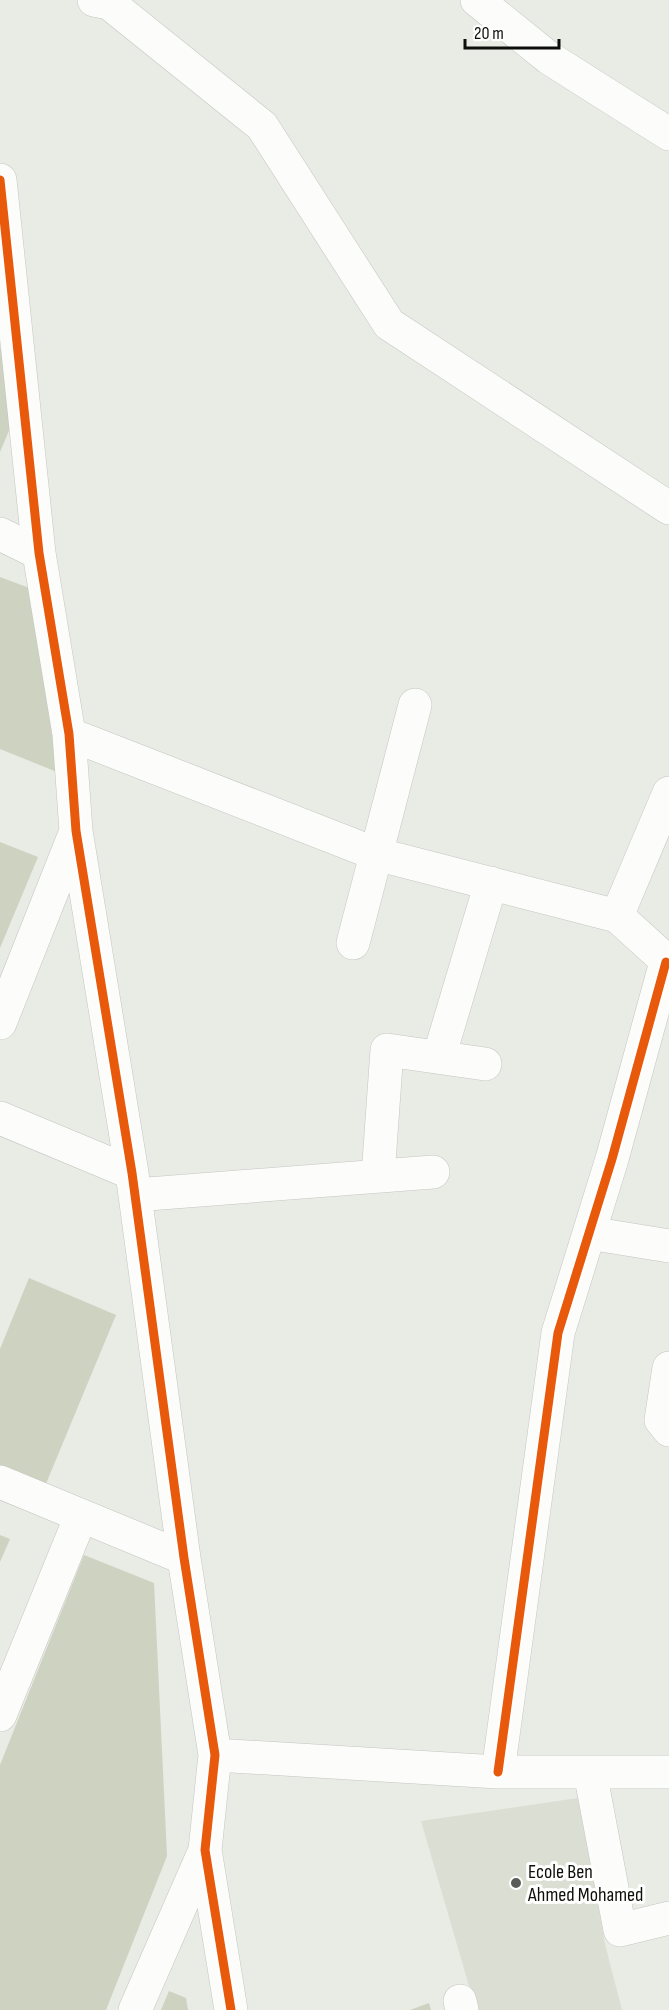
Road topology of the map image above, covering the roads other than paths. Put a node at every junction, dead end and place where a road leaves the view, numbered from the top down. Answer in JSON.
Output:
{"nodes":[{"id":1,"x":94,"y":0,"type":"edge"},
{"id":2,"x":477,"y":0,"type":"edge"},
{"id":3,"x":669,"y":134,"type":"edge"},
{"id":4,"x":0,"y":180,"type":"edge"},
{"id":5,"x":4,"y":254,"type":"edge"},
{"id":6,"x":669,"y":508,"type":"edge"},
{"id":7,"x":0,"y":534,"type":"edge"},
{"id":8,"x":39,"y":553,"type":"junction"},
{"id":9,"x":415,"y":705,"type":"dead end"},
{"id":10,"x":69,"y":734,"type":"junction"},
{"id":11,"x":669,"y":793,"type":"edge"},
{"id":12,"x":76,"y":831,"type":"junction"},
{"id":13,"x":376,"y":854,"type":"junction"},
{"id":14,"x":491,"y":883,"type":"junction"},
{"id":15,"x":617,"y":916,"type":"junction"},
{"id":16,"x":353,"y":942,"type":"dead end"},
{"id":17,"x":668,"y":963,"type":"edge"},
{"id":18,"x":0,"y":1023,"type":"edge"},
{"id":19,"x":439,"y":1057,"type":"junction"},
{"id":20,"x":485,"y":1064,"type":"dead end"},
{"id":21,"x":0,"y":1118,"type":"edge"},
{"id":22,"x":433,"y":1172,"type":"dead end"},
{"id":23,"x":378,"y":1176,"type":"junction"},
{"id":24,"x":134,"y":1184,"type":"junction"},
{"id":25,"x":589,"y":1233,"type":"junction"},
{"id":26,"x":669,"y":1246,"type":"edge"},
{"id":27,"x":669,"y":1368,"type":"edge"},
{"id":28,"x":669,"y":1430,"type":"edge"},
{"id":29,"x":0,"y":1482,"type":"edge"},
{"id":30,"x":81,"y":1516,"type":"junction"},
{"id":31,"x":184,"y":1558,"type":"junction"},
{"id":32,"x":0,"y":1715,"type":"edge"},
{"id":33,"x":214,"y":1755,"type":"junction"},
{"id":34,"x":498,"y":1772,"type":"junction"},
{"id":35,"x":590,"y":1772,"type":"junction"},
{"id":36,"x":669,"y":1772,"type":"edge"},
{"id":37,"x":205,"y":1850,"type":"junction"},
{"id":38,"x":669,"y":1918,"type":"edge"},
{"id":39,"x":135,"y":2010,"type":"edge"},
{"id":40,"x":231,"y":2010,"type":"edge"}],
"edges":[{"from":1,"to":6,"type":"street"},
{"from":2,"to":3,"type":"street"},
{"from":4,"to":5,"type":"street"},
{"from":5,"to":8,"type":"street"},
{"from":7,"to":8,"type":"street"},
{"from":8,"to":10,"type":"street"},
{"from":9,"to":13,"type":"street"},
{"from":10,"to":12,"type":"street"},
{"from":10,"to":13,"type":"street"},
{"from":11,"to":15,"type":"street"},
{"from":12,"to":18,"type":"street"},
{"from":12,"to":24,"type":"street"},
{"from":13,"to":14,"type":"street"},
{"from":13,"to":16,"type":"street"},
{"from":14,"to":15,"type":"street"},
{"from":14,"to":19,"type":"street"},
{"from":15,"to":17,"type":"street"},
{"from":17,"to":25,"type":"street"},
{"from":19,"to":20,"type":"street"},
{"from":19,"to":23,"type":"street"},
{"from":21,"to":24,"type":"street"},
{"from":22,"to":23,"type":"street"},
{"from":23,"to":24,"type":"street"},
{"from":24,"to":31,"type":"street"},
{"from":25,"to":26,"type":"street"},
{"from":25,"to":34,"type":"street"},
{"from":27,"to":28,"type":"street"},
{"from":29,"to":30,"type":"street"},
{"from":30,"to":31,"type":"street"},
{"from":30,"to":32,"type":"street"},
{"from":31,"to":33,"type":"street"},
{"from":33,"to":34,"type":"street"},
{"from":33,"to":37,"type":"street"},
{"from":34,"to":35,"type":"street"},
{"from":35,"to":36,"type":"street"},
{"from":35,"to":38,"type":"street"},
{"from":37,"to":39,"type":"street"},
{"from":37,"to":40,"type":"street"}]}
